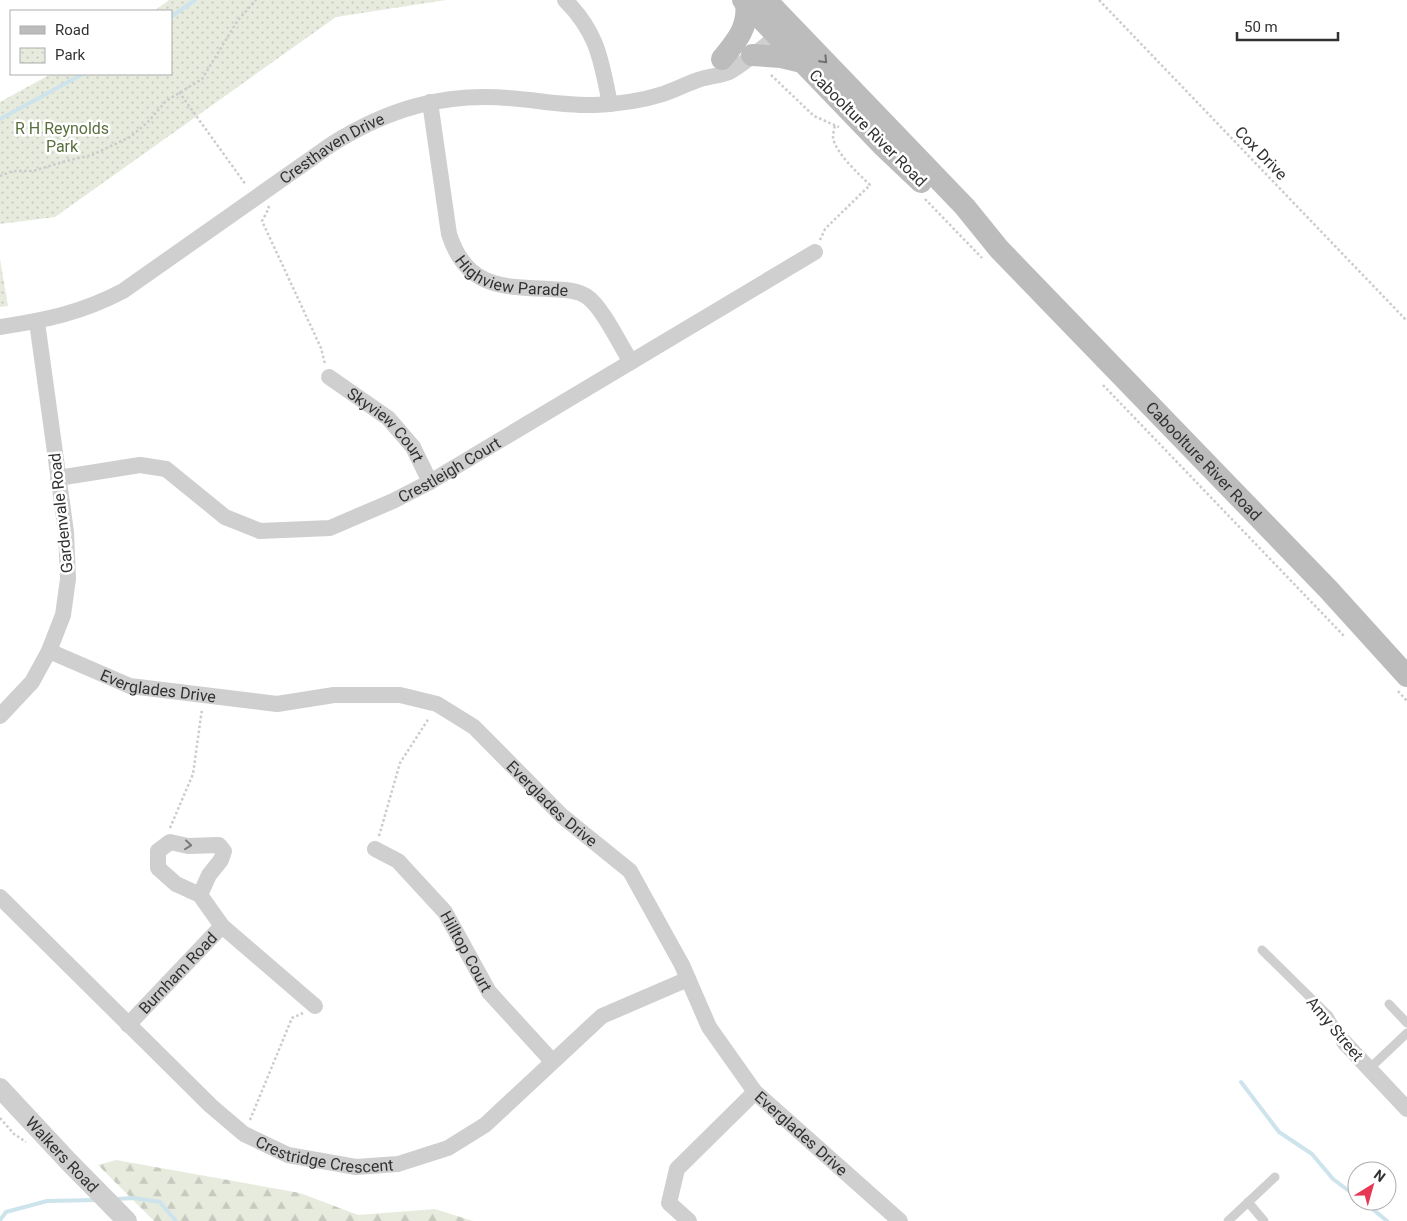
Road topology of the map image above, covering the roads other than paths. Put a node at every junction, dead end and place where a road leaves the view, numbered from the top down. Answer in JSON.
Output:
{"nodes":[{"id":1,"x":565,"y":0,"type":"edge"},
{"id":2,"x":751,"y":1,"type":"edge"},
{"id":3,"x":780,"y":27,"type":"junction"},
{"id":4,"x":722,"y":60,"type":"junction"},
{"id":5,"x":802,"y":62,"type":"junction"},
{"id":6,"x":759,"y":63,"type":"junction"},
{"id":7,"x":699,"y":80,"type":"junction"},
{"id":8,"x":430,"y":102,"type":"junction"},
{"id":9,"x":610,"y":104,"type":"junction"},
{"id":10,"x":815,"y":252,"type":"road end"},
{"id":11,"x":991,"y":254,"type":"junction"},
{"id":12,"x":37,"y":322,"type":"junction"},
{"id":13,"x":0,"y":327,"type":"edge"},
{"id":14,"x":631,"y":362,"type":"junction"},
{"id":15,"x":329,"y":377,"type":"road end"},
{"id":16,"x":58,"y":478,"type":"junction"},
{"id":17,"x":430,"y":482,"type":"junction"},
{"id":18,"x":49,"y":651,"type":"junction"},
{"id":19,"x":1400,"y":681,"type":"edge"},
{"id":20,"x":0,"y":716,"type":"edge"},
{"id":21,"x":375,"y":849,"type":"road end"},
{"id":22,"x":200,"y":895,"type":"junction"},
{"id":23,"x":0,"y":897,"type":"edge"},
{"id":24,"x":222,"y":926,"type":"junction"},
{"id":25,"x":1262,"y":950,"type":"dead end"},
{"id":26,"x":688,"y":979,"type":"junction"},
{"id":27,"x":1389,"y":1004,"type":"dead end"},
{"id":28,"x":315,"y":1006,"type":"road end"},
{"id":29,"x":1407,"y":1022,"type":"edge"},
{"id":30,"x":128,"y":1025,"type":"junction"},
{"id":31,"x":1407,"y":1032,"type":"edge"},
{"id":32,"x":1344,"y":1042,"type":"joint"},
{"id":33,"x":552,"y":1062,"type":"junction"},
{"id":34,"x":1369,"y":1069,"type":"junction"},
{"id":35,"x":0,"y":1088,"type":"edge"},
{"id":36,"x":756,"y":1092,"type":"junction"},
{"id":37,"x":1407,"y":1108,"type":"edge"},
{"id":38,"x":1275,"y":1177,"type":"dead end"},
{"id":39,"x":1248,"y":1202,"type":"junction"},
{"id":40,"x":126,"y":1221,"type":"edge"},
{"id":41,"x":689,"y":1221,"type":"edge"},
{"id":42,"x":900,"y":1221,"type":"edge"},
{"id":43,"x":1228,"y":1221,"type":"edge"},
{"id":44,"x":1264,"y":1221,"type":"edge"}],
"edges":[{"from":1,"to":9,"type":"street"},
{"from":2,"to":3,"type":"main road","name":"Caboolture River Road"},
{"from":2,"to":4,"type":"main road"},
{"from":3,"to":4,"type":"street","name":"Cresthaven Drive"},
{"from":3,"to":5,"type":"main road","name":"Caboolture River Road"},
{"from":3,"to":6,"type":"street","name":"Cresthaven Drive"},
{"from":3,"to":11,"type":"main road","name":"Caboolture River Road","one_way":true},
{"from":4,"to":7,"type":"street","name":"Cresthaven Drive"},
{"from":5,"to":6,"type":"main road"},
{"from":5,"to":11,"type":"main road","name":"Caboolture River Road"},
{"from":6,"to":7,"type":"street","name":"Cresthaven Drive"},
{"from":7,"to":9,"type":"street","name":"Cresthaven Drive"},
{"from":8,"to":9,"type":"street","name":"Cresthaven Drive"},
{"from":8,"to":12,"type":"street","name":"Cresthaven Drive"},
{"from":8,"to":14,"type":"street","name":"Highview Parade"},
{"from":10,"to":14,"type":"street","name":"Crestleigh Court"},
{"from":11,"to":19,"type":"main road","name":"Caboolture River Road"},
{"from":12,"to":13,"type":"street","name":"Cresthaven Drive"},
{"from":12,"to":16,"type":"street","name":"Gardenvale Road"},
{"from":14,"to":17,"type":"street","name":"Crestleigh Court"},
{"from":15,"to":17,"type":"street","name":"Skyview Court"},
{"from":16,"to":17,"type":"street","name":"Crestleigh Court"},
{"from":16,"to":18,"type":"street","name":"Gardenvale Road"},
{"from":18,"to":20,"type":"street","name":"Gardenvale Road"},
{"from":18,"to":26,"type":"street","name":"Everglades Drive"},
{"from":21,"to":33,"type":"street","name":"Hilltop Court"},
{"from":22,"to":22,"type":"street","one_way":true},
{"from":22,"to":24,"type":"street","name":"Burnham Road"},
{"from":23,"to":30,"type":"street","name":"Crestridge Crescent"},
{"from":24,"to":28,"type":"street"},
{"from":24,"to":30,"type":"street","name":"Burnham Road"},
{"from":25,"to":32,"type":"lane","name":"Amy Street"},
{"from":26,"to":33,"type":"street","name":"Crestridge Crescent"},
{"from":26,"to":36,"type":"street","name":"Everglades Drive"},
{"from":27,"to":29,"type":"lane"},
{"from":30,"to":33,"type":"street","name":"Crestridge Crescent"},
{"from":31,"to":34,"type":"lane"},
{"from":32,"to":34,"type":"street","name":"Amy Street"},
{"from":34,"to":37,"type":"street","name":"Amy Street"},
{"from":35,"to":40,"type":"street","name":"Walkers Road"},
{"from":36,"to":41,"type":"street"},
{"from":36,"to":42,"type":"street","name":"Everglades Drive"},
{"from":38,"to":39,"type":"lane"},
{"from":39,"to":43,"type":"lane"},
{"from":39,"to":44,"type":"lane"}]}
